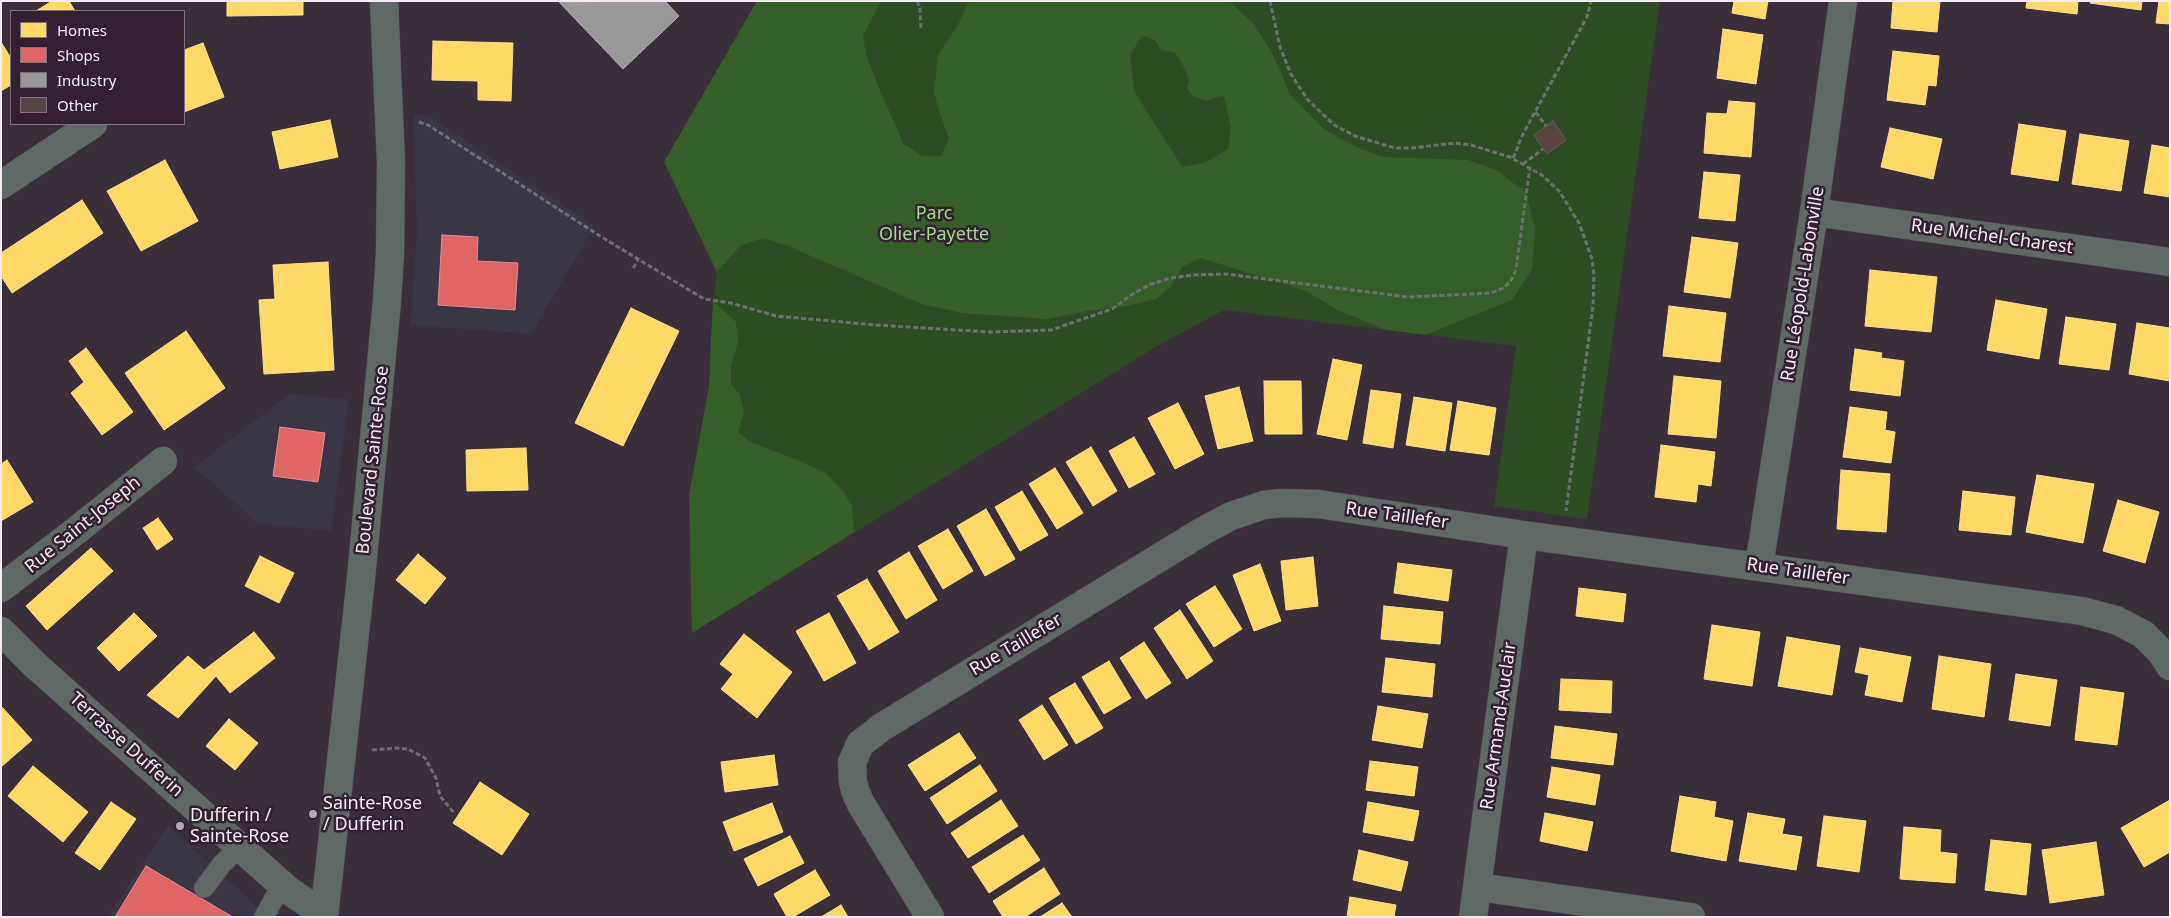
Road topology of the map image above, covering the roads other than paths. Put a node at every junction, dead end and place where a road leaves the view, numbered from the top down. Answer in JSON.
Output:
{"nodes":[{"id":1,"x":384,"y":1,"type":"edge"},
{"id":2,"x":1843,"y":1,"type":"edge"},
{"id":3,"x":91,"y":125,"type":"edge"},
{"id":4,"x":1,"y":185,"type":"edge"},
{"id":5,"x":1814,"y":212,"type":"junction"},
{"id":6,"x":2170,"y":262,"type":"edge"},
{"id":7,"x":163,"y":460,"type":"dead end"},
{"id":8,"x":1524,"y":535,"type":"junction"},
{"id":9,"x":1759,"y":566,"type":"junction"},
{"id":10,"x":1,"y":588,"type":"edge"},
{"id":11,"x":1,"y":632,"type":"edge"},
{"id":12,"x":2170,"y":666,"type":"edge"},
{"id":13,"x":240,"y":846,"type":"junction"},
{"id":14,"x":282,"y":884,"type":"junction"},
{"id":15,"x":1478,"y":887,"type":"junction"},
{"id":16,"x":204,"y":888,"type":"dead end"},
{"id":17,"x":324,"y":913,"type":"edge"},
{"id":18,"x":264,"y":917,"type":"edge"},
{"id":19,"x":930,"y":917,"type":"edge"},
{"id":20,"x":1473,"y":917,"type":"edge"},
{"id":21,"x":1691,"y":917,"type":"edge"}],
"edges":[{"from":1,"to":17,"type":"street","name":"Boulevard Sainte-Rose"},
{"from":2,"to":5,"type":"street","name":"Rue Léopold-Labonville"},
{"from":3,"to":4,"type":"street"},
{"from":5,"to":6,"type":"street","name":"Rue Michel-Charest"},
{"from":5,"to":9,"type":"street","name":"Rue Léopold-Labonville"},
{"from":7,"to":10,"type":"street","name":"Rue Saint-Joseph"},
{"from":8,"to":9,"type":"street","name":"Rue Taillefer"},
{"from":8,"to":15,"type":"street","name":"Rue Armand-Auclair"},
{"from":8,"to":19,"type":"street","name":"Rue Taillefer"},
{"from":9,"to":12,"type":"street","name":"Rue Taillefer"},
{"from":11,"to":13,"type":"street","name":"Terrasse Dufferin"},
{"from":13,"to":14,"type":"street","name":"Terrasse Dufferin"},
{"from":13,"to":16,"type":"lane"},
{"from":14,"to":17,"type":"street","name":"Terrasse Dufferin"},
{"from":14,"to":18,"type":"lane"},
{"from":15,"to":20,"type":"street","name":"Rue Armand-Auclair"},
{"from":15,"to":21,"type":"street"}]}
